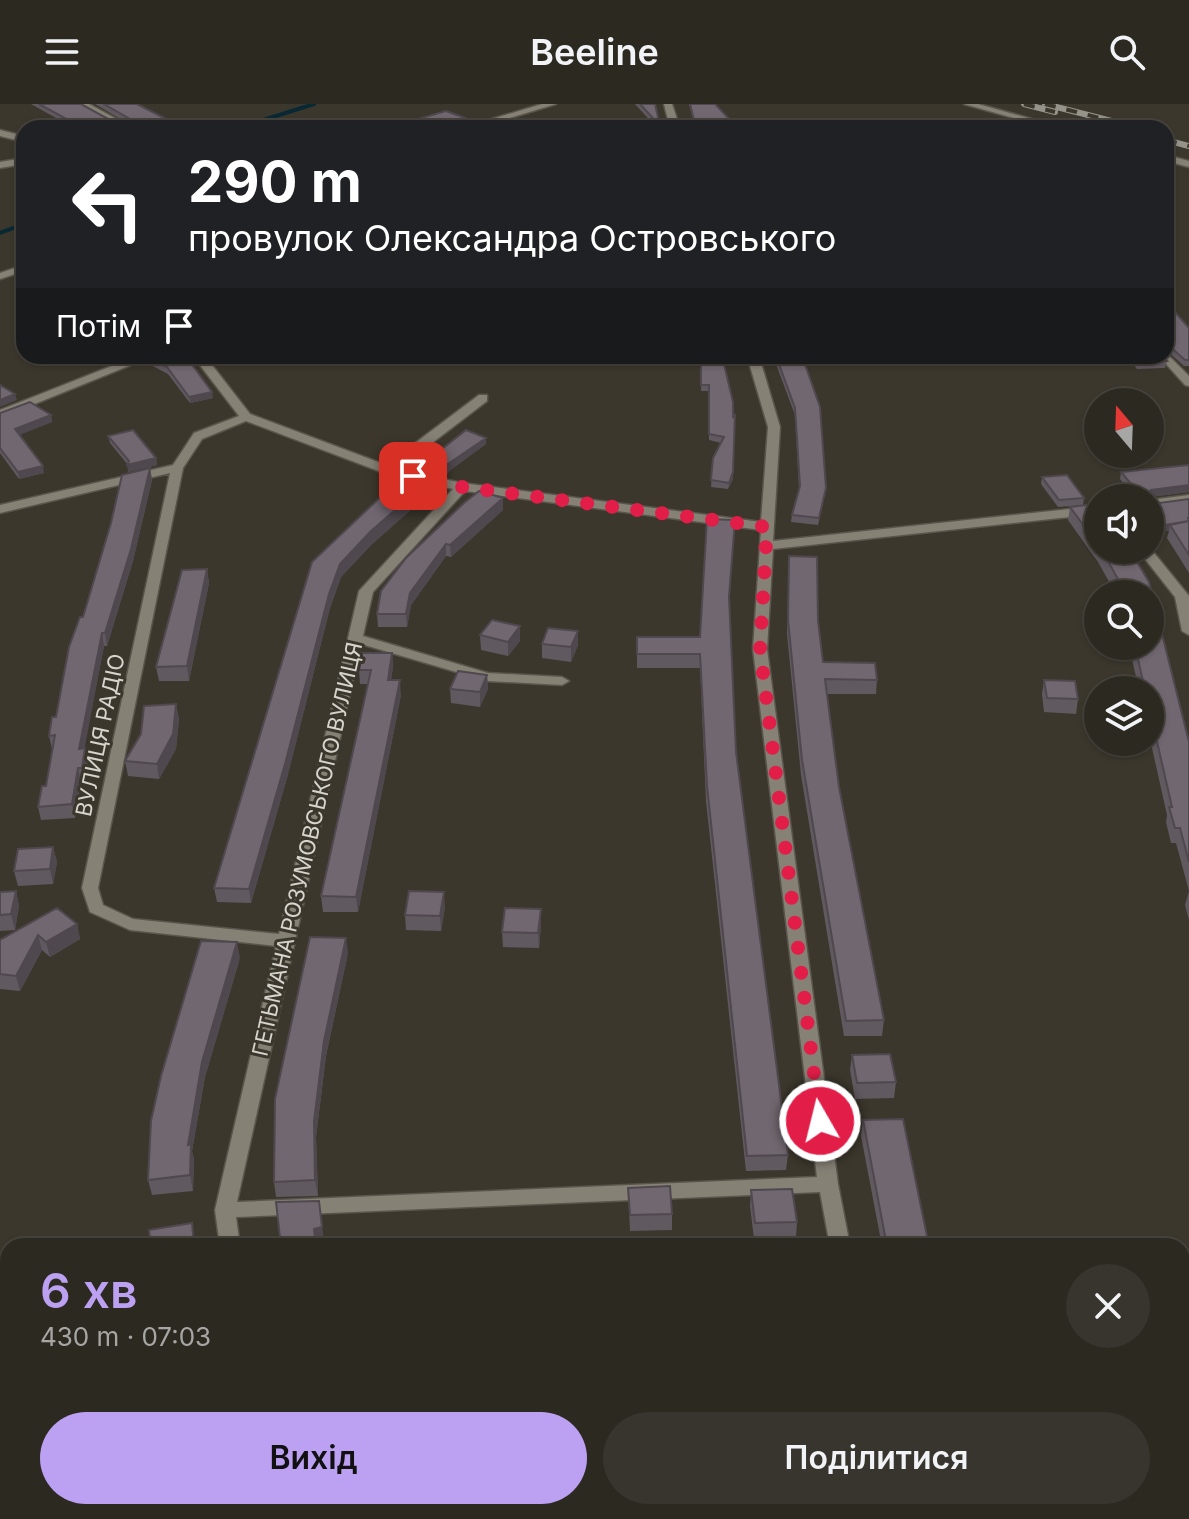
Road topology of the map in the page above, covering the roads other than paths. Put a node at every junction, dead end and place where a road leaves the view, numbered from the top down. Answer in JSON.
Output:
{"nodes":[{"id":1,"x":82,"y":104,"type":"edge"},
{"id":2,"x":552,"y":104,"type":"edge"},
{"id":3,"x":968,"y":104,"type":"edge"},
{"id":4,"x":113,"y":120,"type":"edge"},
{"id":5,"x":495,"y":120,"type":"edge"},
{"id":6,"x":1029,"y":120,"type":"edge"},
{"id":7,"x":127,"y":364,"type":"edge"},
{"id":8,"x":205,"y":364,"type":"edge"},
{"id":9,"x":755,"y":364,"type":"edge"},
{"id":10,"x":1172,"y":364,"type":"edge"},
{"id":11,"x":1189,"y":383,"type":"edge"},
{"id":12,"x":483,"y":398,"type":"dead end"},
{"id":13,"x":0,"y":414,"type":"edge"},
{"id":14,"x":246,"y":417,"type":"junction"},
{"id":15,"x":177,"y":468,"type":"junction"},
{"id":16,"x":388,"y":470,"type":"junction"},
{"id":17,"x":462,"y":487,"type":"junction"},
{"id":18,"x":1189,"y":499,"type":"edge"},
{"id":19,"x":1164,"y":502,"type":"edge"},
{"id":20,"x":0,"y":509,"type":"edge"},
{"id":21,"x":1084,"y":512,"type":"edge"},
{"id":22,"x":767,"y":527,"type":"junction"},
{"id":23,"x":766,"y":546,"type":"junction"},
{"id":24,"x":1157,"y":564,"type":"edge"},
{"id":25,"x":1185,"y":596,"type":"edge"},
{"id":26,"x":1189,"y":631,"type":"edge"},
{"id":27,"x":356,"y":638,"type":"junction"},
{"id":28,"x":562,"y":681,"type":"dead end"},
{"id":29,"x":286,"y":941,"type":"junction"},
{"id":30,"x":828,"y":1184,"type":"junction"},
{"id":31,"x":225,"y":1210,"type":"junction"},
{"id":32,"x":229,"y":1238,"type":"edge"},
{"id":33,"x":838,"y":1238,"type":"edge"}],
"edges":[{"from":1,"to":4,"type":"street"},
{"from":2,"to":5,"type":"street"},
{"from":3,"to":6,"type":"street"},
{"from":7,"to":13,"type":"street"},
{"from":8,"to":14,"type":"street"},
{"from":9,"to":22,"type":"street"},
{"from":10,"to":11,"type":"street"},
{"from":12,"to":16,"type":"street"},
{"from":14,"to":15,"type":"street","name":"ВУЛИЦЯ РАДІО"},
{"from":14,"to":16,"type":"street"},
{"from":15,"to":20,"type":"street"},
{"from":15,"to":29,"type":"street","name":"ВУЛИЦЯ РАДІО"},
{"from":16,"to":17,"type":"street"},
{"from":17,"to":22,"type":"street"},
{"from":17,"to":27,"type":"street","name":"ГЕТЬМАНА РОЗУМОВСЬКОГО ВУЛИЦЯ"},
{"from":18,"to":19,"type":"street"},
{"from":21,"to":23,"type":"street"},
{"from":22,"to":23,"type":"street"},
{"from":23,"to":30,"type":"street"},
{"from":24,"to":25,"type":"street"},
{"from":25,"to":26,"type":"street"},
{"from":27,"to":28,"type":"street"},
{"from":27,"to":29,"type":"street","name":"ГЕТЬМАНА РОЗУМОВСЬКОГО ВУЛИЦЯ"},
{"from":29,"to":31,"type":"street","name":"ГЕТЬМАНА РОЗУМОВСЬКОГО ВУЛИЦЯ"},
{"from":30,"to":31,"type":"street"},
{"from":30,"to":33,"type":"street"},
{"from":31,"to":32,"type":"street","name":"ГЕТЬМАНА РОЗУМОВСЬКОГО ВУЛИЦЯ"}]}
